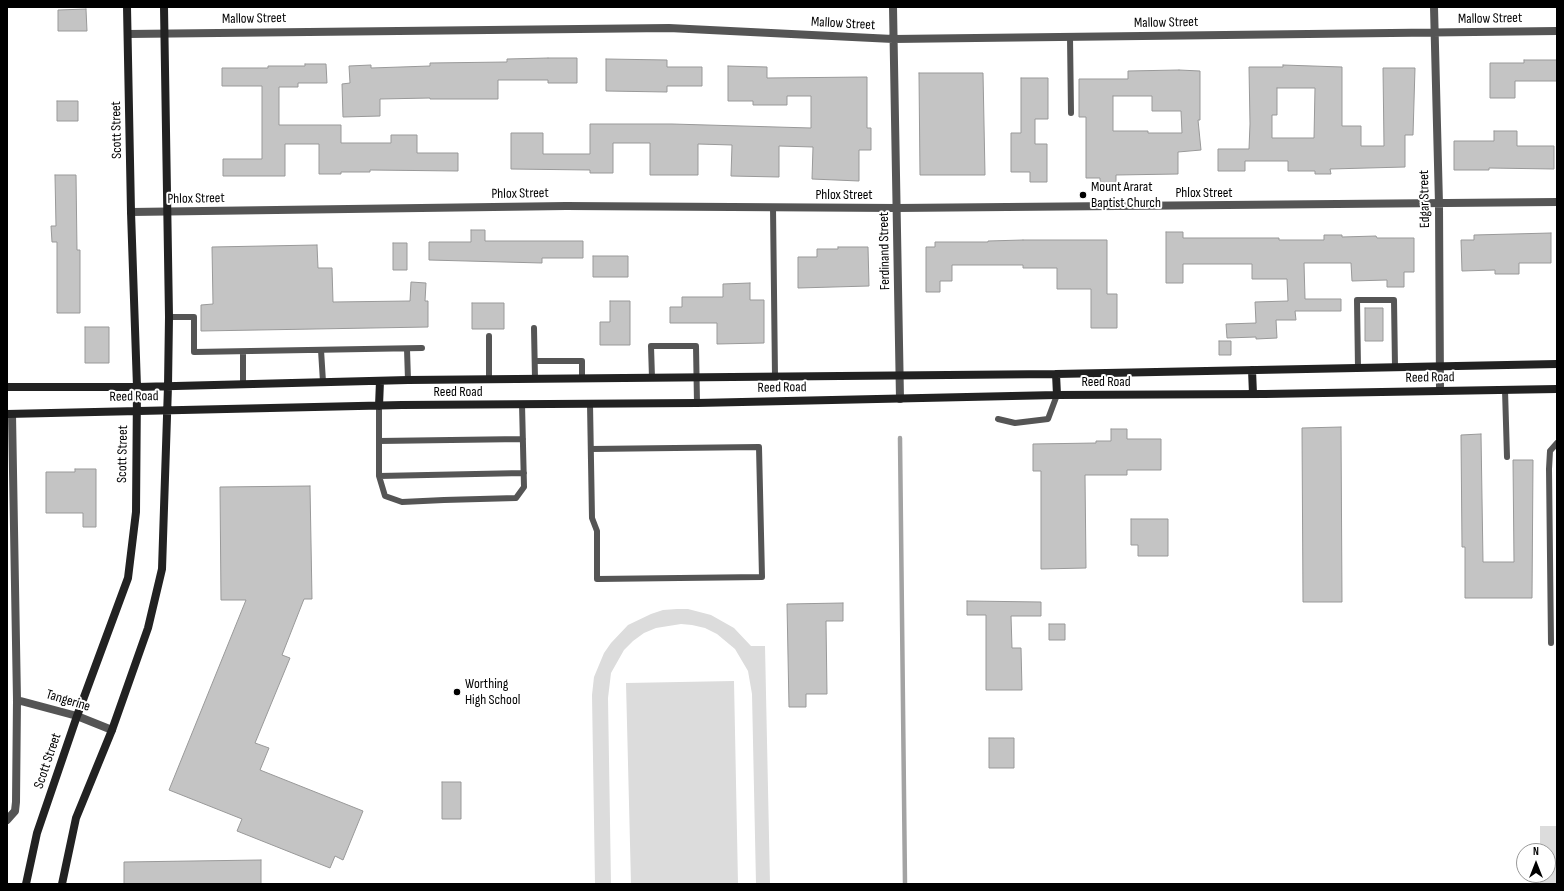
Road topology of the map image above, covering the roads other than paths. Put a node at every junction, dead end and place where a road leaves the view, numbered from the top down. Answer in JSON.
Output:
{"nodes":[{"id":1,"x":127,"y":7,"type":"edge"},
{"id":2,"x":164,"y":7,"type":"edge"},
{"id":3,"x":893,"y":7,"type":"edge"},
{"id":4,"x":1434,"y":7,"type":"edge"},
{"id":5,"x":1557,"y":32,"type":"edge"},
{"id":6,"x":164,"y":33,"type":"junction"},
{"id":7,"x":1434,"y":33,"type":"junction"},
{"id":8,"x":128,"y":34,"type":"junction"},
{"id":9,"x":1070,"y":37,"type":"junction"},
{"id":10,"x":893,"y":39,"type":"junction"},
{"id":11,"x":1071,"y":113,"type":"dead end"},
{"id":12,"x":1557,"y":202,"type":"edge"},
{"id":13,"x":1439,"y":204,"type":"junction"},
{"id":14,"x":773,"y":207,"type":"junction"},
{"id":15,"x":897,"y":208,"type":"junction"},
{"id":16,"x":131,"y":212,"type":"junction"},
{"id":17,"x":167,"y":212,"type":"junction"},
{"id":18,"x":169,"y":317,"type":"junction"},
{"id":19,"x":534,"y":328,"type":"dead end"},
{"id":20,"x":489,"y":336,"type":"dead end"},
{"id":21,"x":422,"y":348,"type":"dead end"},
{"id":22,"x":407,"y":349,"type":"junction"},
{"id":23,"x":322,"y":350,"type":"junction"},
{"id":24,"x":243,"y":352,"type":"junction"},
{"id":25,"x":535,"y":361,"type":"junction"},
{"id":26,"x":1557,"y":364,"type":"edge"},
{"id":27,"x":1439,"y":366,"type":"junction"},
{"id":28,"x":1395,"y":367,"type":"junction"},
{"id":29,"x":1358,"y":368,"type":"junction"},
{"id":30,"x":1252,"y":370,"type":"junction"},
{"id":31,"x":1056,"y":374,"type":"junction"},
{"id":32,"x":899,"y":376,"type":"junction"},
{"id":33,"x":775,"y":377,"type":"junction"},
{"id":34,"x":652,"y":378,"type":"junction"},
{"id":35,"x":697,"y":378,"type":"junction"},
{"id":36,"x":535,"y":379,"type":"junction"},
{"id":37,"x":582,"y":379,"type":"junction"},
{"id":38,"x":408,"y":380,"type":"junction"},
{"id":39,"x":489,"y":380,"type":"junction"},
{"id":40,"x":380,"y":381,"type":"junction"},
{"id":41,"x":322,"y":382,"type":"junction"},
{"id":42,"x":243,"y":384,"type":"junction"},
{"id":43,"x":168,"y":386,"type":"junction"},
{"id":44,"x":137,"y":387,"type":"junction"},
{"id":45,"x":7,"y":388,"type":"edge"},
{"id":46,"x":1557,"y":389,"type":"edge"},
{"id":47,"x":1505,"y":390,"type":"junction"},
{"id":48,"x":1440,"y":391,"type":"junction"},
{"id":49,"x":1253,"y":394,"type":"junction"},
{"id":50,"x":1057,"y":395,"type":"junction"},
{"id":51,"x":900,"y":398,"type":"junction"},
{"id":52,"x":697,"y":403,"type":"junction"},
{"id":53,"x":522,"y":404,"type":"junction"},
{"id":54,"x":590,"y":404,"type":"junction"},
{"id":55,"x":379,"y":406,"type":"junction"},
{"id":56,"x":137,"y":410,"type":"junction"},
{"id":57,"x":168,"y":410,"type":"junction"},
{"id":58,"x":10,"y":414,"type":"edge"},
{"id":59,"x":998,"y":419,"type":"dead end"},
{"id":60,"x":523,"y":439,"type":"junction"},
{"id":61,"x":379,"y":441,"type":"junction"},
{"id":62,"x":1557,"y":443,"type":"edge"},
{"id":63,"x":591,"y":449,"type":"junction"},
{"id":64,"x":1507,"y":457,"type":"dead end"},
{"id":65,"x":524,"y":473,"type":"junction"},
{"id":66,"x":379,"y":476,"type":"junction"},
{"id":67,"x":1551,"y":643,"type":"dead end"},
{"id":68,"x":17,"y":700,"type":"junction"},
{"id":69,"x":77,"y":716,"type":"junction"},
{"id":70,"x":112,"y":730,"type":"junction"},
{"id":71,"x":8,"y":819,"type":"edge"},
{"id":72,"x":26,"y":884,"type":"edge"},
{"id":73,"x":62,"y":884,"type":"edge"}],
"edges":[{"from":1,"to":8,"type":"street","name":"Scott Street"},
{"from":2,"to":6,"type":"street"},
{"from":3,"to":10,"type":"street","name":"Ferdinand Street"},
{"from":4,"to":7,"type":"street","name":"Edgar Street"},
{"from":5,"to":7,"type":"street","name":"Mallow Street"},
{"from":6,"to":8,"type":"street","name":"Mallow Street"},
{"from":6,"to":10,"type":"street","name":"Mallow Street"},
{"from":6,"to":17,"type":"street"},
{"from":7,"to":9,"type":"street","name":"Mallow Street"},
{"from":7,"to":13,"type":"street","name":"Edgar Street"},
{"from":8,"to":16,"type":"street","name":"Scott Street"},
{"from":9,"to":10,"type":"street","name":"Mallow Street"},
{"from":9,"to":11,"type":"lane"},
{"from":10,"to":15,"type":"street","name":"Ferdinand Street"},
{"from":12,"to":13,"type":"street","name":"Phlox Street"},
{"from":13,"to":15,"type":"street","name":"Phlox Street"},
{"from":13,"to":27,"type":"street","name":"Edgar Street"},
{"from":14,"to":15,"type":"street","name":"Phlox Street"},
{"from":14,"to":17,"type":"street","name":"Phlox Street"},
{"from":14,"to":33,"type":"lane"},
{"from":15,"to":32,"type":"street","name":"Ferdinand Street"},
{"from":16,"to":17,"type":"street","name":"Phlox Street"},
{"from":16,"to":44,"type":"street","name":"Scott Street"},
{"from":17,"to":18,"type":"street"},
{"from":18,"to":24,"type":"lane"},
{"from":18,"to":43,"type":"street"},
{"from":19,"to":25,"type":"lane"},
{"from":20,"to":39,"type":"lane"},
{"from":21,"to":22,"type":"lane"},
{"from":22,"to":23,"type":"lane"},
{"from":22,"to":38,"type":"lane"},
{"from":23,"to":24,"type":"lane"},
{"from":23,"to":41,"type":"lane"},
{"from":24,"to":42,"type":"lane"},
{"from":25,"to":36,"type":"lane"},
{"from":25,"to":37,"type":"lane"},
{"from":26,"to":27,"type":"street","name":"Reed Road"},
{"from":27,"to":28,"type":"street","name":"Reed Road"},
{"from":27,"to":48,"type":"street","name":"Edgar Street"},
{"from":28,"to":29,"type":"street","name":"Reed Road"},
{"from":28,"to":29,"type":"lane"},
{"from":29,"to":30,"type":"street","name":"Reed Road"},
{"from":30,"to":31,"type":"street","name":"Reed Road"},
{"from":30,"to":49,"type":"street"},
{"from":31,"to":32,"type":"street","name":"Reed Road"},
{"from":31,"to":50,"type":"street"},
{"from":32,"to":33,"type":"street","name":"Reed Road"},
{"from":32,"to":51,"type":"street","name":"Ferdinand Street"},
{"from":33,"to":35,"type":"street","name":"Reed Road"},
{"from":34,"to":35,"type":"street","name":"Reed Road"},
{"from":34,"to":35,"type":"lane"},
{"from":34,"to":37,"type":"street","name":"Reed Road"},
{"from":35,"to":52,"type":"lane"},
{"from":36,"to":37,"type":"street","name":"Reed Road"},
{"from":36,"to":39,"type":"street","name":"Reed Road"},
{"from":38,"to":39,"type":"street","name":"Reed Road"},
{"from":38,"to":40,"type":"street","name":"Reed Road"},
{"from":40,"to":41,"type":"street","name":"Reed Road"},
{"from":40,"to":55,"type":"street"},
{"from":41,"to":42,"type":"street","name":"Reed Road"},
{"from":42,"to":43,"type":"street","name":"Reed Road"},
{"from":43,"to":44,"type":"street","name":"Reed Road"},
{"from":43,"to":57,"type":"street"},
{"from":44,"to":45,"type":"street","name":"Reed Road"},
{"from":44,"to":56,"type":"street","name":"Scott Street"},
{"from":46,"to":47,"type":"street","name":"Reed Road"},
{"from":47,"to":48,"type":"street","name":"Reed Road"},
{"from":47,"to":64,"type":"lane"},
{"from":48,"to":49,"type":"street","name":"Reed Road"},
{"from":49,"to":50,"type":"street","name":"Reed Road"},
{"from":50,"to":51,"type":"street","name":"Reed Road"},
{"from":50,"to":59,"type":"lane"},
{"from":51,"to":52,"type":"street","name":"Reed Road"},
{"from":52,"to":54,"type":"street","name":"Reed Road"},
{"from":53,"to":54,"type":"street","name":"Reed Road"},
{"from":53,"to":55,"type":"street","name":"Reed Road"},
{"from":53,"to":60,"type":"lane"},
{"from":54,"to":63,"type":"lane"},
{"from":55,"to":57,"type":"street","name":"Reed Road"},
{"from":55,"to":61,"type":"lane"},
{"from":56,"to":57,"type":"street","name":"Reed Road"},
{"from":56,"to":58,"type":"street","name":"Reed Road"},
{"from":56,"to":69,"type":"street","name":"Scott Street"},
{"from":57,"to":70,"type":"street"},
{"from":58,"to":68,"type":"street"},
{"from":60,"to":61,"type":"lane"},
{"from":60,"to":65,"type":"lane"},
{"from":61,"to":66,"type":"lane"},
{"from":62,"to":67,"type":"lane"},
{"from":63,"to":63,"type":"lane"},
{"from":65,"to":66,"type":"lane"},
{"from":65,"to":66,"type":"lane"},
{"from":68,"to":69,"type":"street","name":"Tangerine"},
{"from":68,"to":71,"type":"street"},
{"from":69,"to":70,"type":"street","name":"Tangerine"},
{"from":69,"to":72,"type":"street","name":"Scott Street"},
{"from":70,"to":73,"type":"street"}]}
